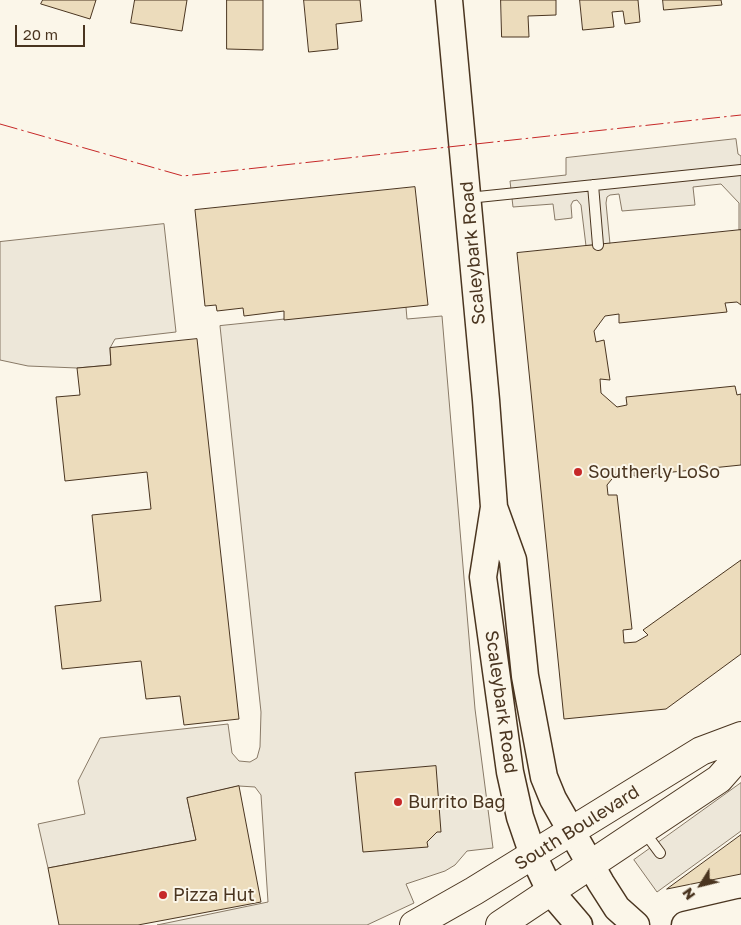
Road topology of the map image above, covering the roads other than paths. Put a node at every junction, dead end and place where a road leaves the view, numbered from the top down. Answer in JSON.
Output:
{"nodes":[{"id":1,"x":448,"y":0,"type":"edge"},
{"id":2,"x":741,"y":170,"type":"edge"},
{"id":3,"x":593,"y":185,"type":"junction"},
{"id":4,"x":467,"y":198,"type":"junction"},
{"id":5,"x":598,"y":245,"type":"dead end"},
{"id":6,"x":494,"y":507,"type":"junction"},
{"id":7,"x":741,"y":736,"type":"edge"},
{"id":8,"x":741,"y":754,"type":"edge"},
{"id":9,"x":643,"y":830,"type":"junction"},
{"id":10,"x":572,"y":831,"type":"junction"},
{"id":11,"x":660,"y":853,"type":"dead end"},
{"id":12,"x":533,"y":854,"type":"junction"},
{"id":13,"x":590,"y":865,"type":"junction"},
{"id":14,"x":550,"y":891,"type":"junction"},
{"id":15,"x":741,"y":912,"type":"edge"},
{"id":16,"x":414,"y":925,"type":"edge"},
{"id":17,"x":500,"y":925,"type":"edge"},
{"id":18,"x":579,"y":925,"type":"edge"},
{"id":19,"x":636,"y":925,"type":"edge"},
{"id":20,"x":685,"y":925,"type":"edge"}],
"edges":[{"from":1,"to":4,"type":"street","name":"Scaleybark Road"},
{"from":2,"to":3,"type":"lane"},
{"from":3,"to":4,"type":"lane"},
{"from":3,"to":5,"type":"lane"},
{"from":4,"to":6,"type":"street","name":"Scaleybark Road"},
{"from":6,"to":10,"type":"street","name":"Scaleybark Road"},
{"from":6,"to":12,"type":"street","name":"Scaleybark Road"},
{"from":7,"to":10,"type":"main road","name":"South Boulevard"},
{"from":8,"to":9,"type":"main road","name":"South Boulevard"},
{"from":9,"to":11,"type":"lane"},
{"from":9,"to":13,"type":"main road","name":"South Boulevard"},
{"from":10,"to":12,"type":"main road","name":"South Boulevard"},
{"from":10,"to":13,"type":"street","name":"Scaleybark Road"},
{"from":12,"to":14,"type":"street","name":"Scaleybark Road"},
{"from":12,"to":16,"type":"main road","name":"South Boulevard"},
{"from":13,"to":14,"type":"main road","name":"South Boulevard"},
{"from":13,"to":19,"type":"street","name":"Scaleybark Road"},
{"from":14,"to":17,"type":"main road","name":"South Boulevard"},
{"from":14,"to":18,"type":"street","name":"Scaleybark Road"},
{"from":15,"to":20,"type":"street"}]}
